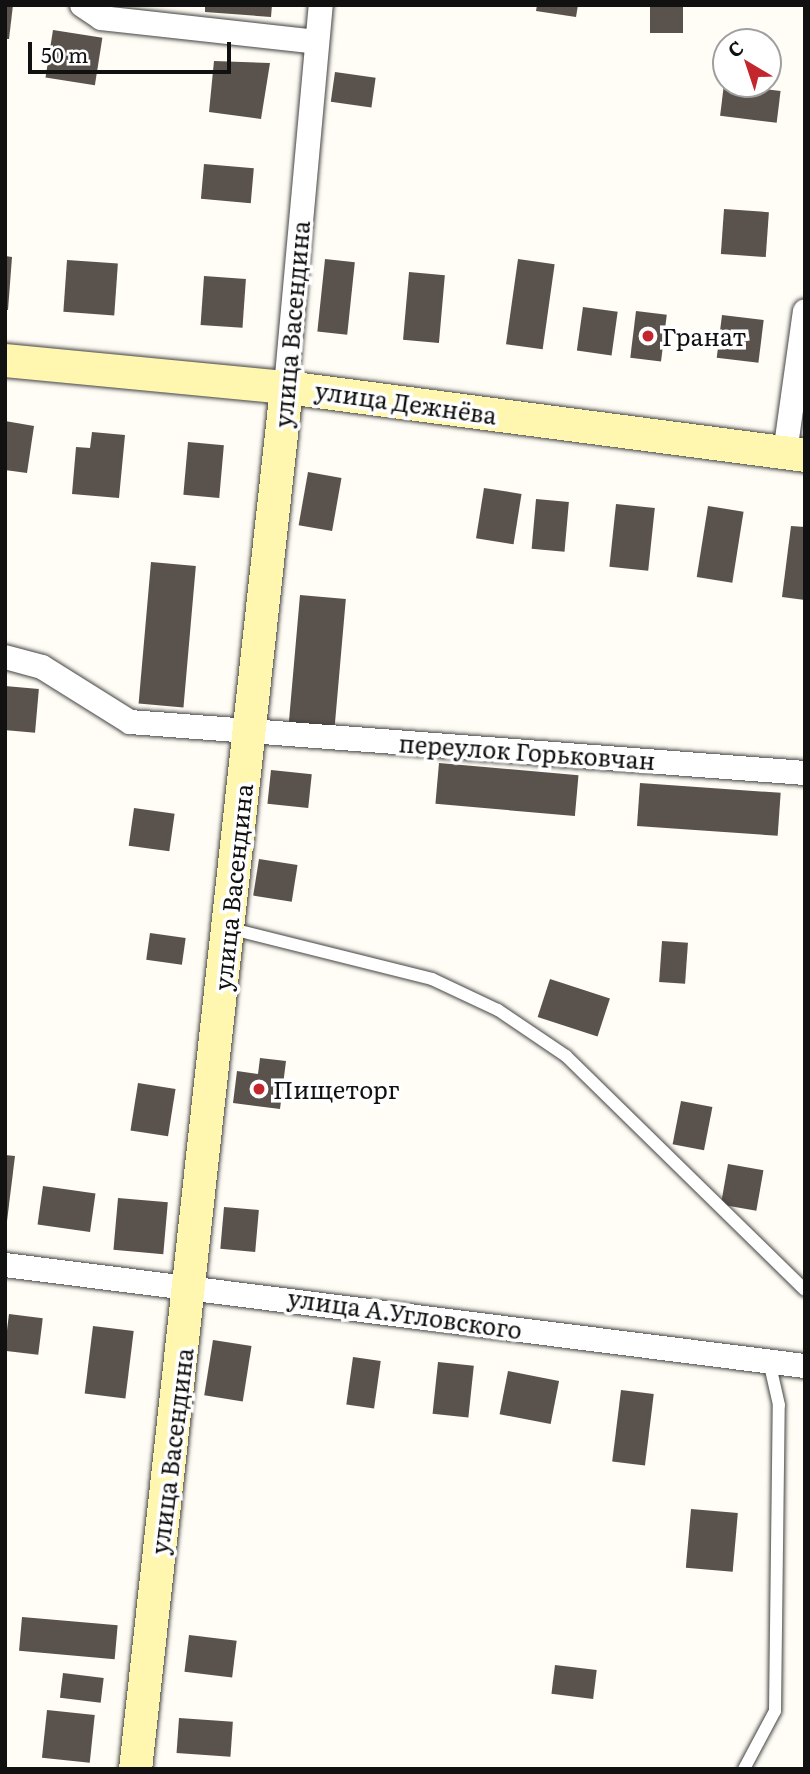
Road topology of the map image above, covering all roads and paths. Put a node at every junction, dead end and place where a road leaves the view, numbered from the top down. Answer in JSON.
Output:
{"nodes":[{"id":1,"x":82,"y":5,"type":"edge"},
{"id":2,"x":321,"y":5,"type":"edge"},
{"id":3,"x":317,"y":42,"type":"junction"},
{"id":4,"x":805,"y":311,"type":"edge"},
{"id":5,"x":5,"y":360,"type":"edge"},
{"id":6,"x":286,"y":387,"type":"junction"},
{"id":7,"x":795,"y":454,"type":"edge"},
{"id":8,"x":5,"y":657,"type":"edge"},
{"id":9,"x":248,"y":732,"type":"junction"},
{"id":10,"x":805,"y":773,"type":"edge"},
{"id":11,"x":228,"y":928,"type":"junction"},
{"id":12,"x":5,"y":1265,"type":"edge"},
{"id":13,"x":190,"y":1284,"type":"junction"},
{"id":14,"x":805,"y":1290,"type":"edge"},
{"id":15,"x":769,"y":1361,"type":"junction"},
{"id":16,"x":805,"y":1366,"type":"edge"},
{"id":17,"x":135,"y":1769,"type":"edge"},
{"id":18,"x":744,"y":1769,"type":"edge"}],
"edges":[{"from":1,"to":3,"type":"street"},
{"from":2,"to":3,"type":"street","name":"улица Васендина"},
{"from":3,"to":6,"type":"street","name":"улица Васендина"},
{"from":4,"to":7,"type":"street"},
{"from":5,"to":6,"type":"street","name":"улица Дежнёва"},
{"from":6,"to":7,"type":"street","name":"улица Дежнёва"},
{"from":6,"to":9,"type":"street","name":"улица Васендина"},
{"from":8,"to":9,"type":"street","name":"переулок Горьковчан"},
{"from":9,"to":10,"type":"street","name":"переулок Горьковчан"},
{"from":9,"to":11,"type":"street","name":"улица Васендина"},
{"from":11,"to":13,"type":"street","name":"улица Васендина"},
{"from":11,"to":14,"type":"lane"},
{"from":12,"to":13,"type":"street","name":"улица А.Угловского"},
{"from":13,"to":15,"type":"street","name":"улица А.Угловского"},
{"from":13,"to":17,"type":"street","name":"улица Васендина"},
{"from":15,"to":16,"type":"street","name":"улица А.Угловского"},
{"from":15,"to":18,"type":"lane"}]}
